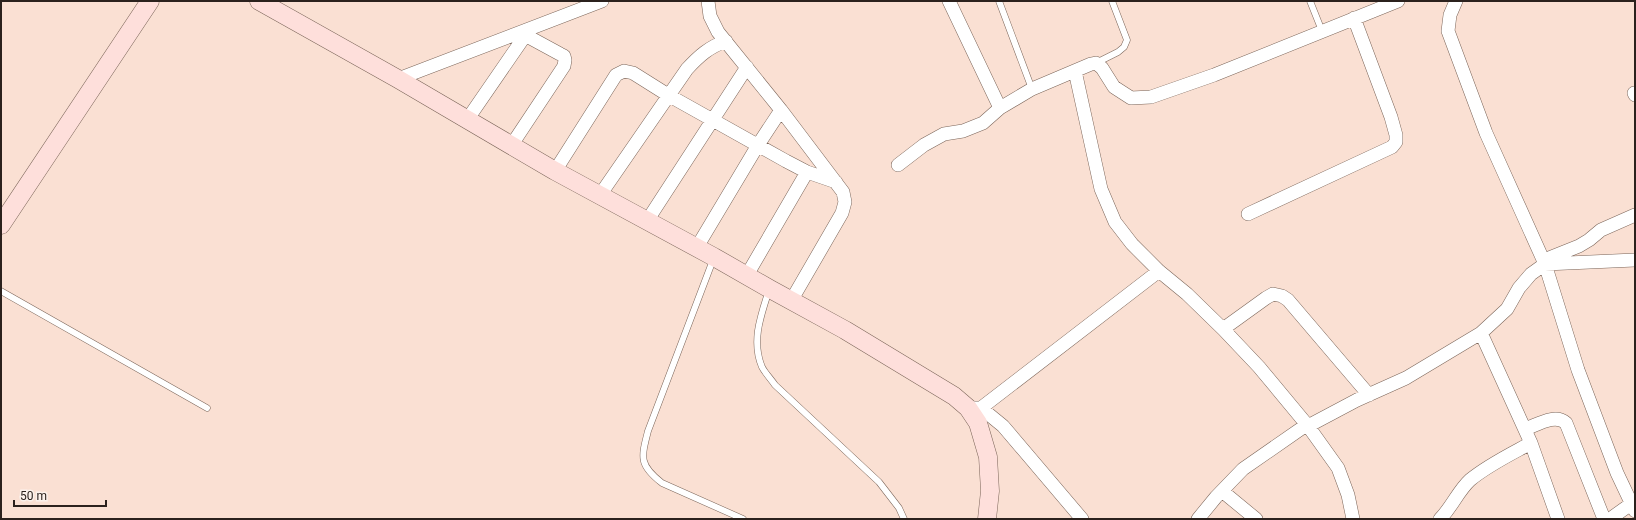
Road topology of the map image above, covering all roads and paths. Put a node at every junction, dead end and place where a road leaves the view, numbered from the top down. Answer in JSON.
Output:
{"nodes":[{"id":1,"x":150,"y":1,"type":"edge"},
{"id":2,"x":259,"y":1,"type":"edge"},
{"id":3,"x":602,"y":1,"type":"edge"},
{"id":4,"x":708,"y":1,"type":"edge"},
{"id":5,"x":948,"y":1,"type":"edge"},
{"id":6,"x":999,"y":1,"type":"edge"},
{"id":7,"x":1112,"y":1,"type":"edge"},
{"id":8,"x":1310,"y":1,"type":"edge"},
{"id":9,"x":1398,"y":1,"type":"edge"},
{"id":10,"x":1456,"y":1,"type":"edge"},
{"id":11,"x":1354,"y":18,"type":"junction"},
{"id":12,"x":1322,"y":31,"type":"junction"},
{"id":13,"x":527,"y":32,"type":"junction"},
{"id":14,"x":726,"y":41,"type":"junction"},
{"id":15,"x":1096,"y":63,"type":"junction"},
{"id":16,"x":747,"y":67,"type":"junction"},
{"id":17,"x":1075,"y":71,"type":"junction"},
{"id":18,"x":398,"y":79,"type":"junction"},
{"id":19,"x":1032,"y":89,"type":"junction"},
{"id":20,"x":668,"y":95,"type":"junction"},
{"id":21,"x":1000,"y":108,"type":"junction"},
{"id":22,"x":781,"y":110,"type":"junction"},
{"id":23,"x":467,"y":120,"type":"junction"},
{"id":24,"x":713,"y":120,"type":"junction"},
{"id":25,"x":511,"y":146,"type":"junction"},
{"id":26,"x":758,"y":146,"type":"junction"},
{"id":27,"x":898,"y":165,"type":"dead end"},
{"id":28,"x":555,"y":171,"type":"junction"},
{"id":29,"x":807,"y":172,"type":"junction"},
{"id":30,"x":836,"y":182,"type":"junction"},
{"id":31,"x":600,"y":195,"type":"junction"},
{"id":32,"x":1248,"y":214,"type":"dead end"},
{"id":33,"x":1635,"y":215,"type":"edge"},
{"id":34,"x":647,"y":221,"type":"junction"},
{"id":35,"x":1,"y":226,"type":"edge"},
{"id":36,"x":697,"y":247,"type":"junction"},
{"id":37,"x":714,"y":257,"type":"junction"},
{"id":38,"x":1635,"y":260,"type":"edge"},
{"id":39,"x":1544,"y":262,"type":"junction"},
{"id":40,"x":1159,"y":271,"type":"junction"},
{"id":41,"x":747,"y":275,"type":"junction"},
{"id":42,"x":770,"y":289,"type":"junction"},
{"id":43,"x":1,"y":291,"type":"edge"},
{"id":44,"x":791,"y":301,"type":"junction"},
{"id":45,"x":1223,"y":329,"type":"junction"},
{"id":46,"x":1482,"y":333,"type":"junction"},
{"id":47,"x":1369,"y":395,"type":"junction"},
{"id":48,"x":207,"y":408,"type":"dead end"},
{"id":49,"x":974,"y":408,"type":"junction"},
{"id":50,"x":1308,"y":426,"type":"junction"},
{"id":51,"x":1525,"y":429,"type":"junction"},
{"id":52,"x":1531,"y":443,"type":"junction"},
{"id":53,"x":1222,"y":491,"type":"junction"},
{"id":54,"x":1633,"y":507,"type":"edge"},
{"id":55,"x":1447,"y":517,"type":"edge"},
{"id":56,"x":743,"y":519,"type":"edge"},
{"id":57,"x":904,"y":519,"type":"edge"},
{"id":58,"x":987,"y":519,"type":"edge"},
{"id":59,"x":1082,"y":519,"type":"edge"},
{"id":60,"x":1198,"y":519,"type":"edge"},
{"id":61,"x":1256,"y":519,"type":"edge"},
{"id":62,"x":1353,"y":519,"type":"edge"},
{"id":63,"x":1558,"y":519,"type":"edge"},
{"id":64,"x":1604,"y":519,"type":"edge"},
{"id":65,"x":1610,"y":519,"type":"edge"}],
"edges":[{"from":1,"to":35,"type":"street"},
{"from":2,"to":18,"type":"street"},
{"from":3,"to":13,"type":"street"},
{"from":4,"to":14,"type":"street"},
{"from":5,"to":21,"type":"street"},
{"from":6,"to":19,"type":"lane"},
{"from":7,"to":15,"type":"lane"},
{"from":8,"to":12,"type":"lane"},
{"from":9,"to":11,"type":"street"},
{"from":10,"to":39,"type":"street"},
{"from":11,"to":12,"type":"street"},
{"from":11,"to":32,"type":"street"},
{"from":12,"to":15,"type":"street"},
{"from":13,"to":18,"type":"street"},
{"from":13,"to":23,"type":"street"},
{"from":13,"to":25,"type":"street"},
{"from":14,"to":16,"type":"street"},
{"from":14,"to":20,"type":"street"},
{"from":15,"to":17,"type":"street"},
{"from":16,"to":22,"type":"street"},
{"from":16,"to":24,"type":"street"},
{"from":17,"to":19,"type":"street"},
{"from":17,"to":40,"type":"street"},
{"from":18,"to":23,"type":"street"},
{"from":19,"to":21,"type":"street"},
{"from":20,"to":24,"type":"street"},
{"from":20,"to":28,"type":"street"},
{"from":20,"to":31,"type":"street"},
{"from":21,"to":27,"type":"street"},
{"from":22,"to":26,"type":"street"},
{"from":22,"to":30,"type":"street"},
{"from":23,"to":25,"type":"street"},
{"from":24,"to":26,"type":"street"},
{"from":24,"to":34,"type":"street"},
{"from":25,"to":28,"type":"street"},
{"from":26,"to":29,"type":"street"},
{"from":26,"to":36,"type":"street"},
{"from":28,"to":31,"type":"street"},
{"from":29,"to":30,"type":"street"},
{"from":29,"to":41,"type":"street"},
{"from":30,"to":44,"type":"street"},
{"from":31,"to":34,"type":"street"},
{"from":33,"to":39,"type":"street"},
{"from":34,"to":36,"type":"street"},
{"from":36,"to":37,"type":"street"},
{"from":37,"to":41,"type":"street"},
{"from":37,"to":56,"type":"lane"},
{"from":38,"to":39,"type":"street"},
{"from":39,"to":46,"type":"street"},
{"from":39,"to":54,"type":"street"},
{"from":40,"to":45,"type":"street"},
{"from":40,"to":49,"type":"street"},
{"from":41,"to":42,"type":"street"},
{"from":42,"to":44,"type":"street"},
{"from":42,"to":57,"type":"lane"},
{"from":43,"to":48,"type":"lane"},
{"from":44,"to":49,"type":"street"},
{"from":45,"to":47,"type":"street"},
{"from":45,"to":50,"type":"street"},
{"from":46,"to":47,"type":"street"},
{"from":46,"to":51,"type":"street"},
{"from":47,"to":50,"type":"street"},
{"from":49,"to":58,"type":"street"},
{"from":49,"to":59,"type":"street"},
{"from":50,"to":53,"type":"street"},
{"from":50,"to":62,"type":"street"},
{"from":51,"to":52,"type":"street"},
{"from":51,"to":64,"type":"street"},
{"from":52,"to":55,"type":"street"},
{"from":52,"to":63,"type":"street"},
{"from":53,"to":60,"type":"street"},
{"from":53,"to":61,"type":"street"},
{"from":54,"to":65,"type":"street"}]}
